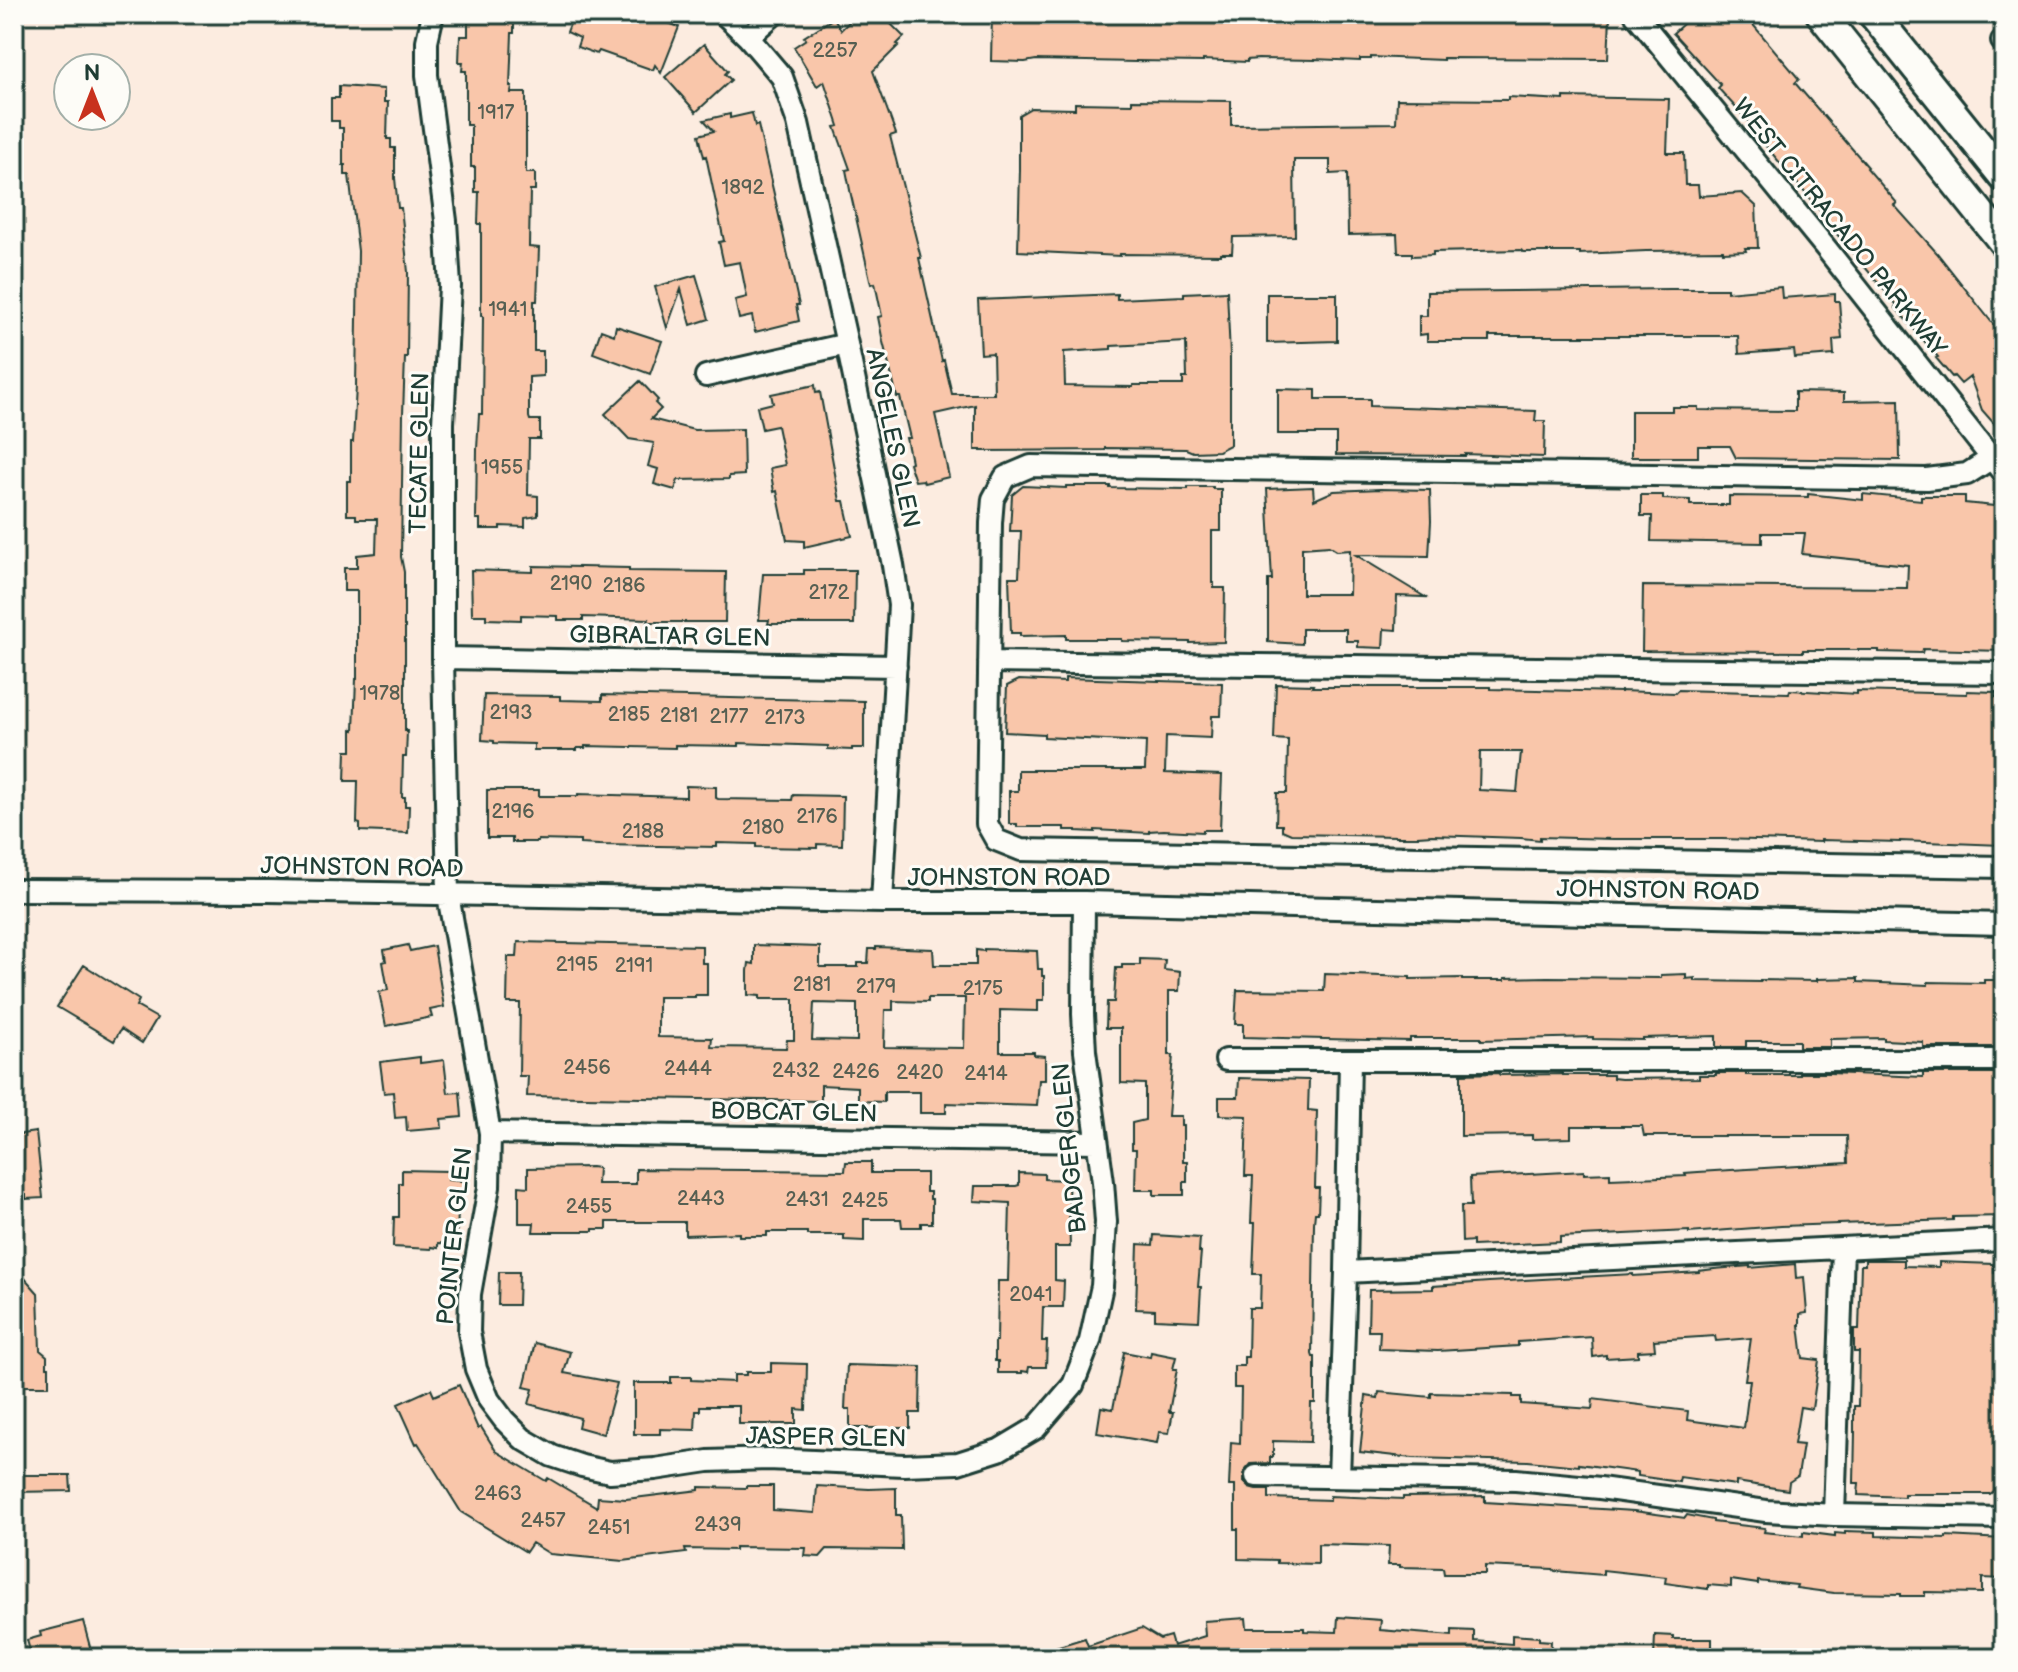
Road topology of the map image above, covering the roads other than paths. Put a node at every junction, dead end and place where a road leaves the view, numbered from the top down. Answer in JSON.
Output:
{"nodes":[{"id":1,"x":433,"y":14,"type":"edge"},
{"id":2,"x":724,"y":14,"type":"edge"},
{"id":3,"x":774,"y":14,"type":"edge"},
{"id":4,"x":1635,"y":14,"type":"edge"},
{"id":5,"x":1821,"y":14,"type":"edge"},
{"id":6,"x":1873,"y":14,"type":"edge"},
{"id":7,"x":748,"y":37,"type":"junction"},
{"id":8,"x":2004,"y":177,"type":"edge"},
{"id":9,"x":2004,"y":243,"type":"edge"},
{"id":10,"x":847,"y":344,"type":"junction"},
{"id":11,"x":706,"y":376,"type":"dead end"},
{"id":12,"x":1998,"y":466,"type":"edge"},
{"id":13,"x":443,"y":658,"type":"junction"},
{"id":14,"x":989,"y":662,"type":"junction"},
{"id":15,"x":896,"y":666,"type":"junction"},
{"id":16,"x":2004,"y":673,"type":"edge"},
{"id":17,"x":2004,"y":867,"type":"edge"},
{"id":18,"x":14,"y":890,"type":"edge"},
{"id":19,"x":448,"y":895,"type":"junction"},
{"id":20,"x":882,"y":902,"type":"junction"},
{"id":21,"x":1084,"y":902,"type":"junction"},
{"id":22,"x":2004,"y":924,"type":"edge"},
{"id":23,"x":1226,"y":1060,"type":"dead end"},
{"id":24,"x":1350,"y":1060,"type":"junction"},
{"id":25,"x":2004,"y":1060,"type":"edge"},
{"id":26,"x":490,"y":1133,"type":"junction"},
{"id":27,"x":1097,"y":1142,"type":"junction"},
{"id":28,"x":2004,"y":1240,"type":"edge"},
{"id":29,"x":1843,"y":1248,"type":"junction"},
{"id":30,"x":1346,"y":1272,"type":"junction"},
{"id":31,"x":1073,"y":1385,"type":"joint"},
{"id":32,"x":552,"y":1456,"type":"joint"},
{"id":33,"x":1256,"y":1476,"type":"dead end"},
{"id":34,"x":1339,"y":1477,"type":"junction"},
{"id":35,"x":1834,"y":1515,"type":"junction"},
{"id":36,"x":2004,"y":1518,"type":"edge"}],
"edges":[{"from":1,"to":13,"type":"street","name":"TECATE GLEN"},
{"from":2,"to":7,"type":"street","name":"ANGELES GLEN"},
{"from":3,"to":7,"type":"street"},
{"from":4,"to":12,"type":"street","name":"WEST CITRACADO PARKWAY"},
{"from":5,"to":9,"type":"main road"},
{"from":6,"to":8,"type":"main road"},
{"from":7,"to":10,"type":"street","name":"ANGELES GLEN"},
{"from":10,"to":11,"type":"street"},
{"from":10,"to":15,"type":"street","name":"ANGELES GLEN"},
{"from":12,"to":14,"type":"street"},
{"from":13,"to":15,"type":"street","name":"GIBRALTAR GLEN"},
{"from":13,"to":19,"type":"street","name":"TECATE GLEN"},
{"from":14,"to":16,"type":"street"},
{"from":14,"to":17,"type":"street","name":"JOHNSTON ROAD"},
{"from":15,"to":20,"type":"street","name":"ANGELES GLEN"},
{"from":18,"to":19,"type":"street","name":"JOHNSTON ROAD"},
{"from":19,"to":20,"type":"street","name":"JOHNSTON ROAD"},
{"from":19,"to":26,"type":"street","name":"POINTER GLEN"},
{"from":20,"to":21,"type":"street","name":"JOHNSTON ROAD"},
{"from":21,"to":22,"type":"street","name":"JOHNSTON ROAD"},
{"from":21,"to":27,"type":"street","name":"BADGER GLEN"},
{"from":23,"to":24,"type":"street"},
{"from":24,"to":25,"type":"street"},
{"from":24,"to":30,"type":"street"},
{"from":26,"to":27,"type":"street","name":"BOBCAT GLEN"},
{"from":26,"to":32,"type":"street","name":"POINTER GLEN"},
{"from":27,"to":31,"type":"street","name":"BADGER GLEN"},
{"from":28,"to":29,"type":"street"},
{"from":29,"to":30,"type":"street"},
{"from":29,"to":35,"type":"street"},
{"from":30,"to":34,"type":"street"},
{"from":31,"to":32,"type":"street","name":"JASPER GLEN"},
{"from":33,"to":34,"type":"street"},
{"from":34,"to":35,"type":"street"},
{"from":35,"to":36,"type":"street"}]}
